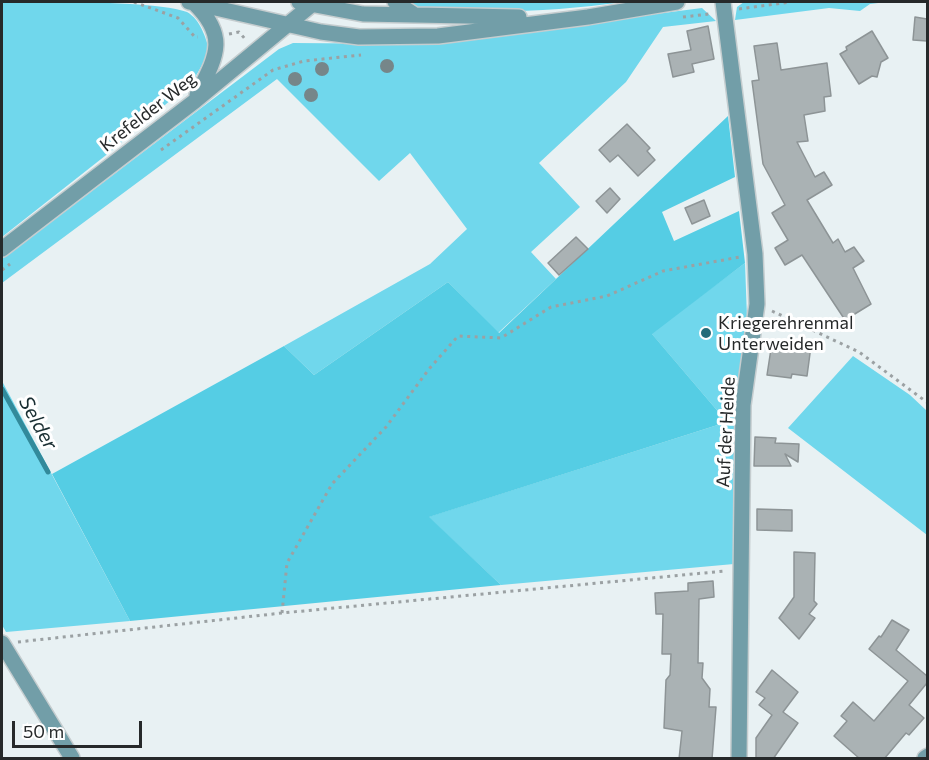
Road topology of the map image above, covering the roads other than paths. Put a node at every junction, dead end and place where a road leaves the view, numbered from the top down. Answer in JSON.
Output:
{"nodes":[{"id":1,"x":191,"y":2,"type":"edge"},
{"id":2,"x":308,"y":2,"type":"edge"},
{"id":3,"x":395,"y":2,"type":"edge"},
{"id":4,"x":677,"y":2,"type":"edge"},
{"id":5,"x":723,"y":7,"type":"edge"},
{"id":6,"x":415,"y":15,"type":"junction"},
{"id":7,"x":588,"y":17,"type":"junction"},
{"id":8,"x":289,"y":24,"type":"junction"},
{"id":9,"x":195,"y":101,"type":"junction"},
{"id":10,"x":2,"y":249,"type":"edge"},
{"id":11,"x":2,"y":643,"type":"edge"},
{"id":12,"x":72,"y":759,"type":"edge"},
{"id":13,"x":739,"y":759,"type":"edge"}],
"edges":[{"from":1,"to":8,"type":"street"},
{"from":1,"to":9,"type":"street"},
{"from":2,"to":6,"type":"street"},
{"from":2,"to":8,"type":"street","name":"Krefelder Weg"},
{"from":3,"to":6,"type":"street"},
{"from":4,"to":7,"type":"street"},
{"from":5,"to":13,"type":"street","name":"Auf der Heide"},
{"from":6,"to":7,"type":"street"},
{"from":7,"to":8,"type":"street"},
{"from":8,"to":9,"type":"street","name":"Krefelder Weg"},
{"from":9,"to":10,"type":"street","name":"Krefelder Weg"},
{"from":11,"to":12,"type":"street"}]}
